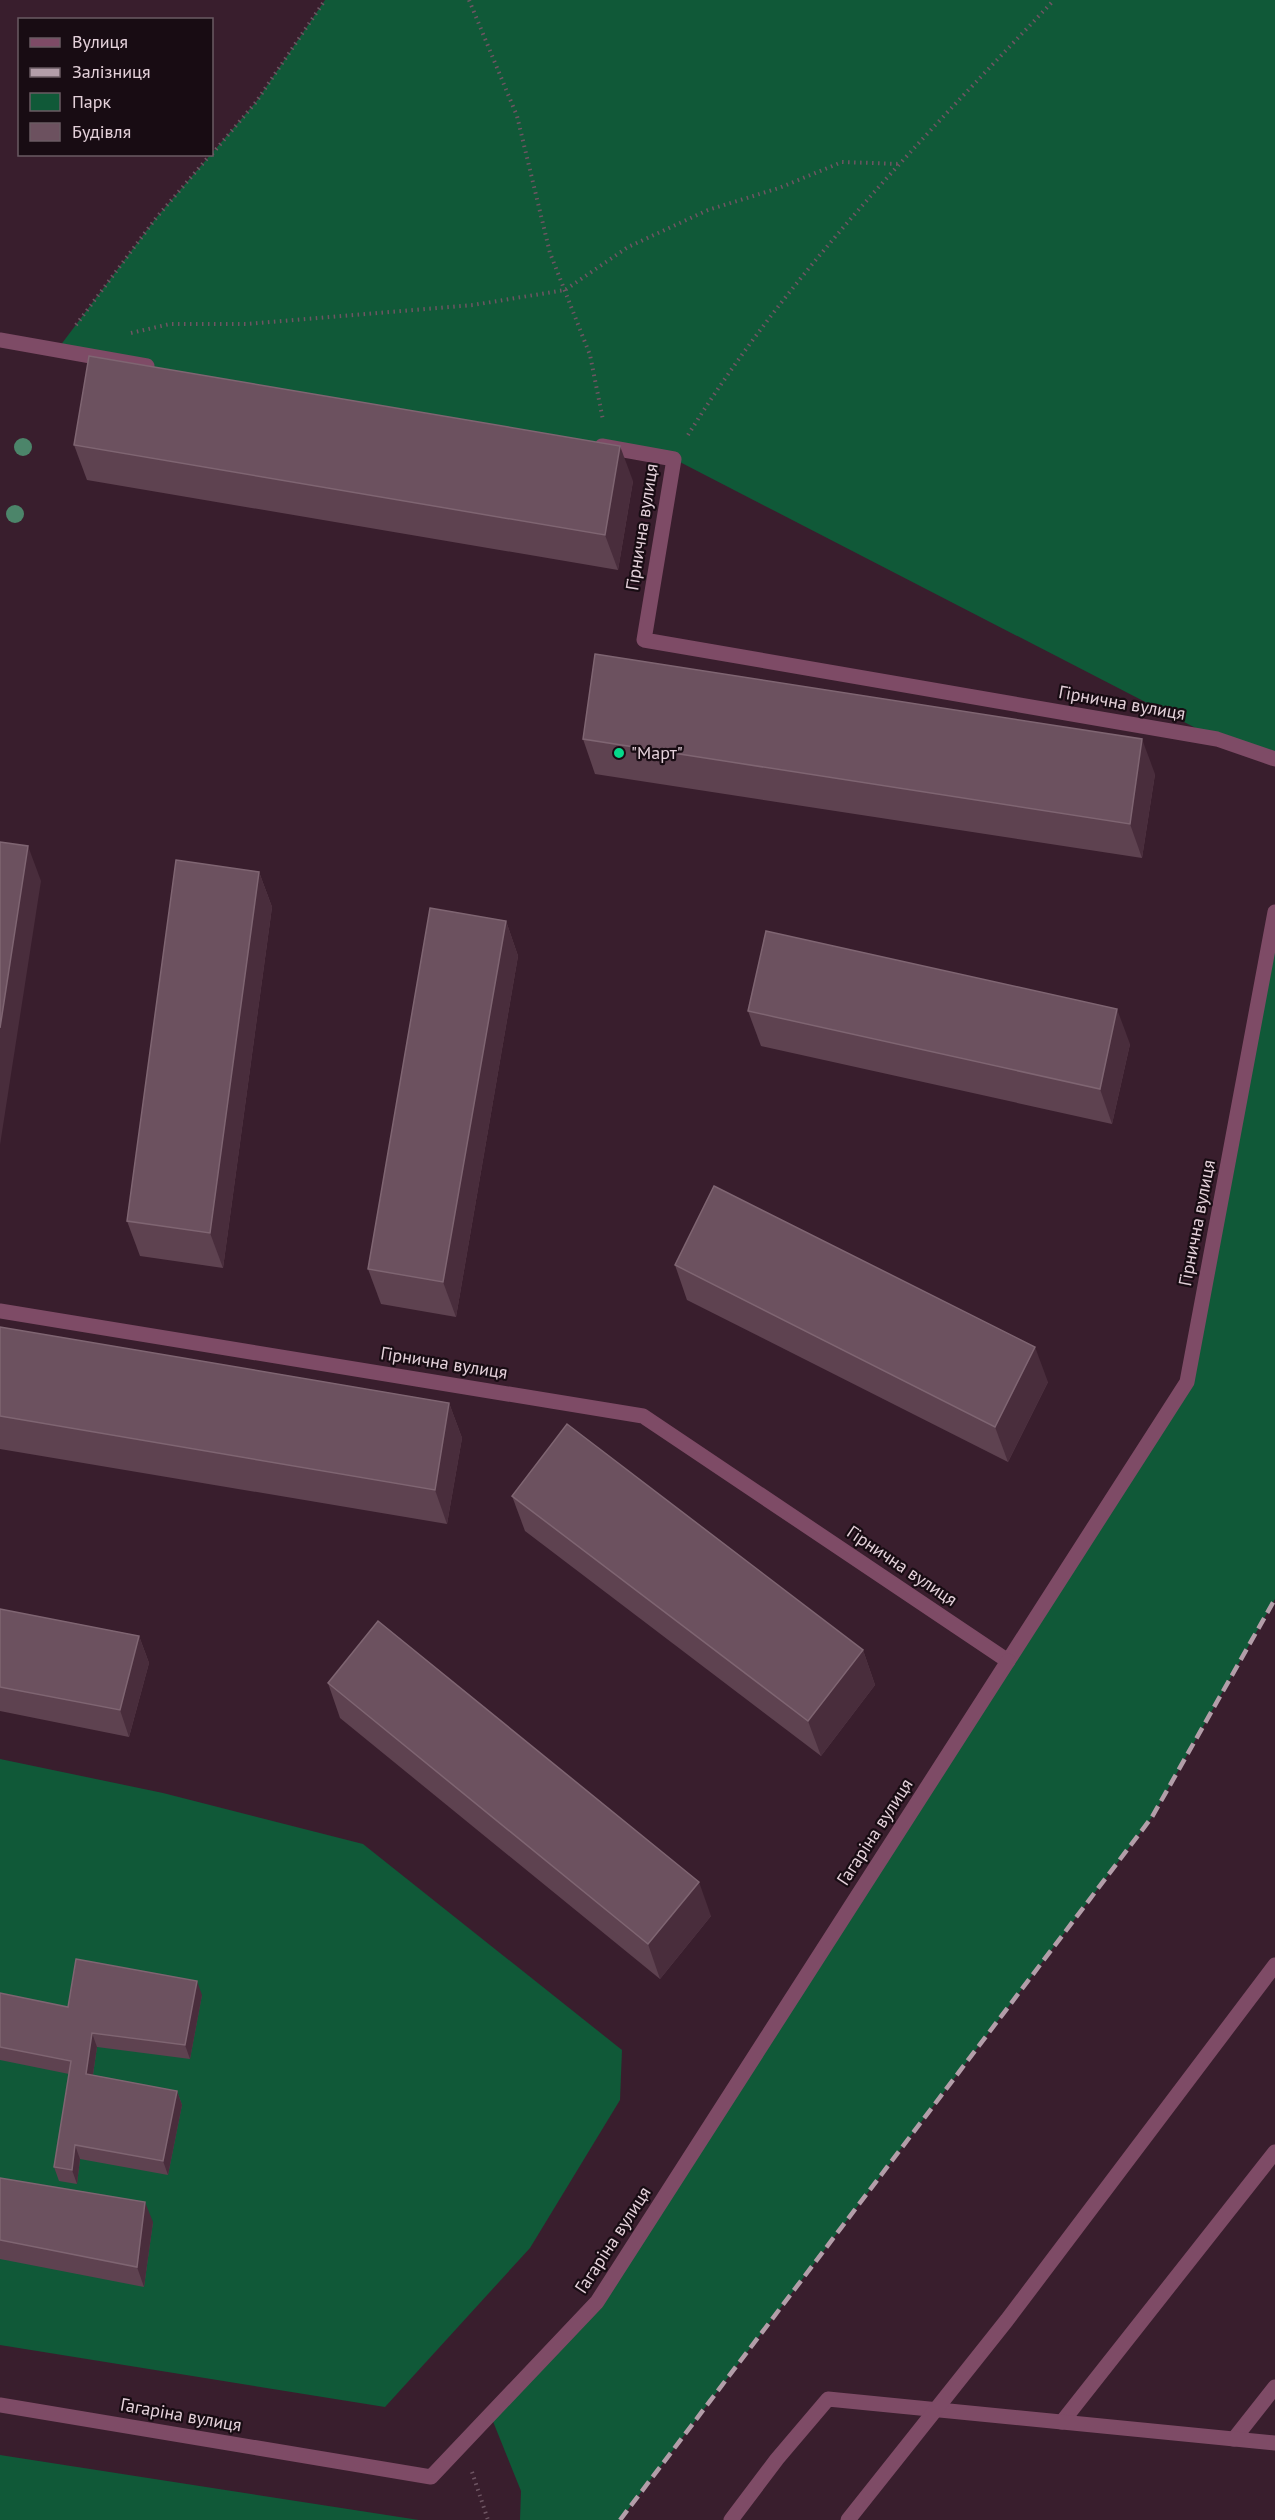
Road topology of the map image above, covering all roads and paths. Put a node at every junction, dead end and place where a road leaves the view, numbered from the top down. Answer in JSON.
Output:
{"nodes":[{"id":1,"x":325,"y":0,"type":"edge"},
{"id":2,"x":469,"y":0,"type":"edge"},
{"id":3,"x":1054,"y":0,"type":"edge"},
{"id":4,"x":213,"y":152,"type":"edge"},
{"id":5,"x":209,"y":156,"type":"edge"},
{"id":6,"x":901,"y":164,"type":"junction"},
{"id":7,"x":565,"y":290,"type":"junction"},
{"id":8,"x":125,"y":334,"type":"dead end"},
{"id":9,"x":0,"y":340,"type":"edge"},
{"id":10,"x":57,"y":350,"type":"junction"},
{"id":11,"x":163,"y":368,"type":"edge"},
{"id":12,"x":588,"y":444,"type":"edge"},
{"id":13,"x":609,"y":448,"type":"junction"},
{"id":14,"x":674,"y":459,"type":"junction"},
{"id":15,"x":1275,"y":759,"type":"edge"},
{"id":16,"x":1275,"y":912,"type":"edge"},
{"id":17,"x":0,"y":1311,"type":"edge"},
{"id":18,"x":1008,"y":1660,"type":"junction"},
{"id":19,"x":1275,"y":1965,"type":"edge"},
{"id":20,"x":1275,"y":2152,"type":"edge"},
{"id":21,"x":1275,"y":2387,"type":"edge"},
{"id":22,"x":0,"y":2405,"type":"edge"},
{"id":23,"x":934,"y":2410,"type":"junction"},
{"id":24,"x":1062,"y":2422,"type":"junction"},
{"id":25,"x":1234,"y":2439,"type":"junction"},
{"id":26,"x":463,"y":2443,"type":"junction"},
{"id":27,"x":1275,"y":2443,"type":"edge"},
{"id":28,"x":488,"y":2520,"type":"edge"},
{"id":29,"x":731,"y":2520,"type":"edge"},
{"id":30,"x":848,"y":2520,"type":"edge"}],
"edges":[{"from":1,"to":4,"type":"path"},
{"from":2,"to":7,"type":"path"},
{"from":3,"to":6,"type":"path"},
{"from":5,"to":10,"type":"path"},
{"from":6,"to":7,"type":"path"},
{"from":6,"to":14,"type":"path"},
{"from":7,"to":8,"type":"path"},
{"from":7,"to":13,"type":"path"},
{"from":9,"to":10,"type":"street"},
{"from":10,"to":11,"type":"street"},
{"from":12,"to":13,"type":"street","name":"Гірнична вулиця"},
{"from":13,"to":14,"type":"street","name":"Гірнична вулиця"},
{"from":14,"to":15,"type":"street","name":"Гірнична вулиця"},
{"from":16,"to":18,"type":"street","name":"Гірнична вулиця"},
{"from":17,"to":18,"type":"street","name":"Гірнична вулиця"},
{"from":18,"to":26,"type":"street","name":"Гагаріна вулиця"},
{"from":19,"to":23,"type":"street"},
{"from":20,"to":24,"type":"street"},
{"from":21,"to":25,"type":"street"},
{"from":22,"to":26,"type":"street","name":"Гагаріна вулиця"},
{"from":23,"to":24,"type":"street"},
{"from":23,"to":29,"type":"street"},
{"from":23,"to":30,"type":"street"},
{"from":24,"to":25,"type":"street"},
{"from":25,"to":27,"type":"street"},
{"from":26,"to":28,"type":"path"}]}
